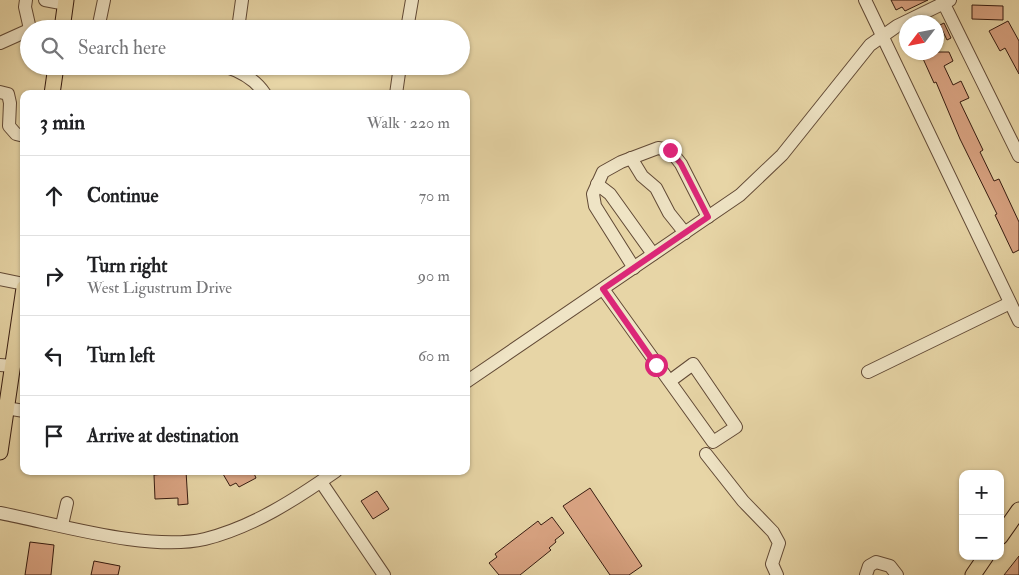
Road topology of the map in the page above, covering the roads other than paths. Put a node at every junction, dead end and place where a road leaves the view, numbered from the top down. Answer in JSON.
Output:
{"nodes":[{"id":1,"x":26,"y":0,"type":"edge"},
{"id":2,"x":45,"y":0,"type":"edge"},
{"id":3,"x":104,"y":0,"type":"edge"},
{"id":4,"x":242,"y":0,"type":"edge"},
{"id":5,"x":412,"y":0,"type":"edge"},
{"id":6,"x":865,"y":0,"type":"edge"},
{"id":7,"x":946,"y":1,"type":"edge"},
{"id":8,"x":66,"y":2,"type":"edge"},
{"id":9,"x":27,"y":20,"type":"edge"},
{"id":10,"x":63,"y":20,"type":"edge"},
{"id":11,"x":100,"y":20,"type":"edge"},
{"id":12,"x":239,"y":20,"type":"edge"},
{"id":13,"x":409,"y":20,"type":"edge"},
{"id":14,"x":20,"y":33,"type":"edge"},
{"id":15,"x":882,"y":36,"type":"junction"},
{"id":16,"x":0,"y":43,"type":"edge"},
{"id":17,"x":55,"y":75,"type":"edge"},
{"id":18,"x":243,"y":75,"type":"edge"},
{"id":19,"x":399,"y":75,"type":"edge"},
{"id":20,"x":53,"y":90,"type":"edge"},
{"id":21,"x":262,"y":90,"type":"edge"},
{"id":22,"x":397,"y":90,"type":"edge"},
{"id":23,"x":0,"y":92,"type":"edge"},
{"id":24,"x":20,"y":135,"type":"edge"},
{"id":25,"x":1019,"y":156,"type":"edge"},
{"id":26,"x":631,"y":158,"type":"junction"},
{"id":27,"x":597,"y":184,"type":"junction"},
{"id":28,"x":708,"y":217,"type":"junction"},
{"id":29,"x":685,"y":233,"type":"junction"},
{"id":30,"x":653,"y":254,"type":"junction"},
{"id":31,"x":634,"y":268,"type":"junction"},
{"id":32,"x":0,"y":279,"type":"edge"},
{"id":33,"x":20,"y":283,"type":"edge"},
{"id":34,"x":603,"y":289,"type":"junction"},
{"id":35,"x":1010,"y":303,"type":"junction"},
{"id":36,"x":20,"y":314,"type":"edge"},
{"id":37,"x":1019,"y":321,"type":"edge"},
{"id":38,"x":13,"y":360,"type":"edge"},
{"id":39,"x":868,"y":372,"type":"dead end"},
{"id":40,"x":470,"y":379,"type":"edge"},
{"id":41,"x":670,"y":381,"type":"junction"},
{"id":42,"x":6,"y":408,"type":"junction"},
{"id":43,"x":20,"y":410,"type":"edge"},
{"id":44,"x":0,"y":452,"type":"edge"},
{"id":45,"x":706,"y":454,"type":"dead end"},
{"id":46,"x":331,"y":475,"type":"edge"},
{"id":47,"x":321,"y":482,"type":"junction"},
{"id":48,"x":67,"y":502,"type":"dead end"},
{"id":49,"x":1019,"y":510,"type":"edge"},
{"id":50,"x":0,"y":513,"type":"edge"},
{"id":51,"x":62,"y":525,"type":"junction"},
{"id":52,"x":1004,"y":531,"type":"edge"},
{"id":53,"x":983,"y":560,"type":"edge"},
{"id":54,"x":384,"y":575,"type":"edge"},
{"id":55,"x":778,"y":575,"type":"edge"},
{"id":56,"x":866,"y":575,"type":"edge"},
{"id":57,"x":897,"y":575,"type":"edge"},
{"id":58,"x":973,"y":575,"type":"edge"}],
"edges":[{"from":1,"to":9,"type":"street"},
{"from":2,"to":8,"type":"street"},
{"from":3,"to":11,"type":"street"},
{"from":4,"to":12,"type":"street"},
{"from":5,"to":13,"type":"street"},
{"from":6,"to":15,"type":"street"},
{"from":7,"to":15,"type":"street"},
{"from":7,"to":25,"type":"street"},
{"from":8,"to":10,"type":"main road"},
{"from":14,"to":16,"type":"street"},
{"from":15,"to":28,"type":"street"},
{"from":15,"to":35,"type":"street"},
{"from":17,"to":20,"type":"main road"},
{"from":18,"to":21,"type":"street"},
{"from":19,"to":22,"type":"street"},
{"from":23,"to":24,"type":"street"},
{"from":26,"to":27,"type":"street"},
{"from":26,"to":28,"type":"street"},
{"from":26,"to":29,"type":"street"},
{"from":27,"to":30,"type":"street"},
{"from":27,"to":31,"type":"street"},
{"from":28,"to":29,"type":"street"},
{"from":29,"to":30,"type":"street"},
{"from":30,"to":31,"type":"street"},
{"from":31,"to":34,"type":"street"},
{"from":32,"to":33,"type":"street"},
{"from":34,"to":40,"type":"street"},
{"from":34,"to":41,"type":"street"},
{"from":35,"to":37,"type":"street"},
{"from":35,"to":39,"type":"street"},
{"from":36,"to":38,"type":"main road"},
{"from":38,"to":42,"type":"main road"},
{"from":41,"to":41,"type":"street"},
{"from":42,"to":43,"type":"street"},
{"from":42,"to":44,"type":"main road"},
{"from":45,"to":55,"type":"street"},
{"from":46,"to":47,"type":"street"},
{"from":47,"to":51,"type":"street"},
{"from":47,"to":54,"type":"street"},
{"from":48,"to":51,"type":"street"},
{"from":49,"to":52,"type":"main road"},
{"from":50,"to":51,"type":"street"},
{"from":53,"to":58,"type":"main road"},
{"from":56,"to":57,"type":"street"}]}
